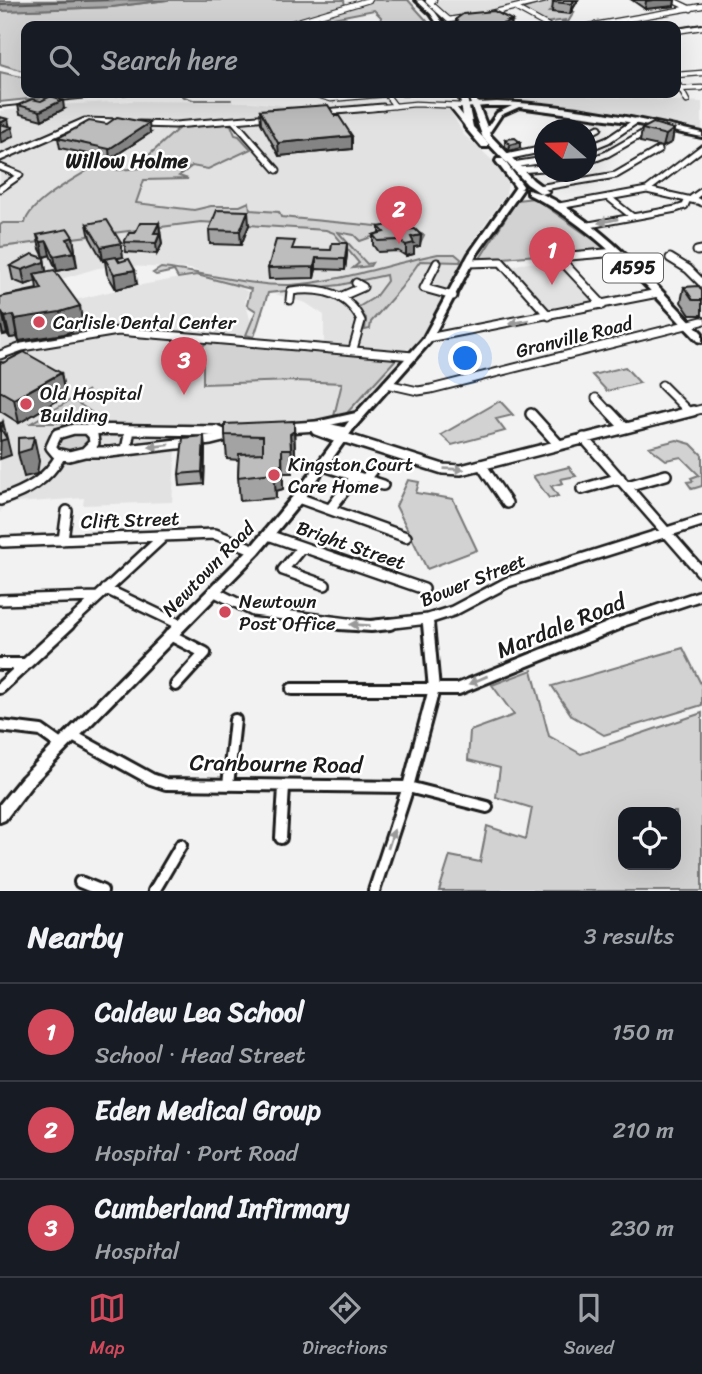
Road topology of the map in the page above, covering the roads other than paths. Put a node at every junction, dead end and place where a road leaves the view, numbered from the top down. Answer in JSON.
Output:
{"nodes":[{"id":1,"x":369,"y":0,"type":"edge"},
{"id":2,"x":413,"y":0,"type":"edge"},
{"id":3,"x":419,"y":0,"type":"edge"},
{"id":4,"x":433,"y":0,"type":"edge"},
{"id":5,"x":545,"y":0,"type":"edge"},
{"id":6,"x":672,"y":0,"type":"edge"},
{"id":7,"x":517,"y":9,"type":"junction"},
{"id":8,"x":691,"y":9,"type":"junction"},
{"id":9,"x":701,"y":10,"type":"edge"},
{"id":10,"x":449,"y":20,"type":"joint"},
{"id":11,"x":299,"y":21,"type":"edge"},
{"id":12,"x":431,"y":21,"type":"edge"},
{"id":13,"x":439,"y":21,"type":"edge"},
{"id":14,"x":539,"y":21,"type":"edge"},
{"id":15,"x":619,"y":21,"type":"edge"},
{"id":16,"x":702,"y":27,"type":"edge"},
{"id":17,"x":681,"y":31,"type":"edge"},
{"id":18,"x":702,"y":74,"type":"edge"},
{"id":19,"x":681,"y":75,"type":"edge"},
{"id":20,"x":702,"y":88,"type":"edge"},
{"id":21,"x":681,"y":89,"type":"edge"},
{"id":22,"x":681,"y":93,"type":"edge"},
{"id":23,"x":389,"y":98,"type":"edge"},
{"id":24,"x":464,"y":98,"type":"edge"},
{"id":25,"x":469,"y":98,"type":"edge"},
{"id":26,"x":687,"y":101,"type":"dead end"},
{"id":27,"x":468,"y":105,"type":"junction"},
{"id":28,"x":526,"y":105,"type":"junction"},
{"id":29,"x":395,"y":106,"type":"junction"},
{"id":30,"x":452,"y":106,"type":"junction"},
{"id":31,"x":315,"y":113,"type":"edge"},
{"id":32,"x":274,"y":117,"type":"edge"},
{"id":33,"x":234,"y":121,"type":"junction"},
{"id":34,"x":636,"y":121,"type":"junction"},
{"id":35,"x":660,"y":125,"type":"junction"},
{"id":36,"x":469,"y":127,"type":"junction"},
{"id":37,"x":702,"y":135,"type":"edge"},
{"id":38,"x":482,"y":136,"type":"junction"},
{"id":39,"x":597,"y":144,"type":"edge"},
{"id":40,"x":702,"y":148,"type":"edge"},
{"id":41,"x":659,"y":150,"type":"dead end"},
{"id":42,"x":534,"y":151,"type":"edge"},
{"id":43,"x":692,"y":156,"type":"junction"},
{"id":44,"x":506,"y":157,"type":"junction"},
{"id":45,"x":0,"y":158,"type":"edge"},
{"id":46,"x":597,"y":158,"type":"edge"},
{"id":47,"x":702,"y":159,"type":"edge"},
{"id":48,"x":534,"y":162,"type":"edge"},
{"id":49,"x":0,"y":167,"type":"edge"},
{"id":50,"x":515,"y":167,"type":"junction"},
{"id":51,"x":534,"y":168,"type":"edge"},
{"id":52,"x":276,"y":170,"type":"dead end"},
{"id":53,"x":519,"y":187,"type":"junction"},
{"id":54,"x":0,"y":189,"type":"edge"},
{"id":55,"x":534,"y":189,"type":"junction"},
{"id":56,"x":648,"y":190,"type":"junction"},
{"id":57,"x":702,"y":191,"type":"edge"},
{"id":58,"x":608,"y":197,"type":"junction"},
{"id":59,"x":694,"y":201,"type":"edge"},
{"id":60,"x":510,"y":202,"type":"junction"},
{"id":61,"x":558,"y":205,"type":"junction"},
{"id":62,"x":633,"y":217,"type":"junction"},
{"id":63,"x":584,"y":226,"type":"junction"},
{"id":64,"x":617,"y":252,"type":"junction"},
{"id":65,"x":670,"y":257,"type":"dead end"},
{"id":66,"x":471,"y":259,"type":"junction"},
{"id":67,"x":437,"y":263,"type":"dead end"},
{"id":68,"x":356,"y":283,"type":"dead end"},
{"id":69,"x":702,"y":283,"type":"edge"},
{"id":70,"x":658,"y":293,"type":"junction"},
{"id":71,"x":453,"y":296,"type":"junction"},
{"id":72,"x":340,"y":297,"type":"junction"},
{"id":73,"x":289,"y":300,"type":"dead end"},
{"id":74,"x":603,"y":305,"type":"junction"},
{"id":75,"x":548,"y":316,"type":"junction"},
{"id":76,"x":702,"y":321,"type":"edge"},
{"id":77,"x":686,"y":325,"type":"junction"},
{"id":78,"x":428,"y":338,"type":"junction"},
{"id":79,"x":702,"y":339,"type":"edge"},
{"id":80,"x":353,"y":349,"type":"junction"},
{"id":81,"x":0,"y":355,"type":"edge"},
{"id":82,"x":413,"y":356,"type":"junction"},
{"id":83,"x":387,"y":384,"type":"junction"},
{"id":84,"x":662,"y":385,"type":"dead end"},
{"id":85,"x":596,"y":398,"type":"dead end"},
{"id":86,"x":695,"y":410,"type":"edge"},
{"id":87,"x":531,"y":414,"type":"dead end"},
{"id":88,"x":359,"y":415,"type":"junction"},
{"id":89,"x":702,"y":418,"type":"edge"},
{"id":90,"x":306,"y":426,"type":"junction"},
{"id":91,"x":625,"y":428,"type":"junction"},
{"id":92,"x":130,"y":429,"type":"junction"},
{"id":93,"x":275,"y":429,"type":"edge"},
{"id":94,"x":89,"y":431,"type":"junction"},
{"id":95,"x":250,"y":432,"type":"edge"},
{"id":96,"x":226,"y":435,"type":"junction"},
{"id":97,"x":342,"y":436,"type":"junction"},
{"id":98,"x":584,"y":438,"type":"junction"},
{"id":99,"x":559,"y":445,"type":"junction"},
{"id":100,"x":126,"y":450,"type":"junction"},
{"id":101,"x":85,"y":452,"type":"junction"},
{"id":102,"x":61,"y":455,"type":"junction"},
{"id":103,"x":321,"y":465,"type":"junction"},
{"id":104,"x":482,"y":466,"type":"junction"},
{"id":105,"x":373,"y":469,"type":"dead end"},
{"id":106,"x":666,"y":475,"type":"dead end"},
{"id":107,"x":361,"y":478,"type":"junction"},
{"id":108,"x":620,"y":478,"type":"junction"},
{"id":109,"x":383,"y":485,"type":"dead end"},
{"id":110,"x":627,"y":486,"type":"junction"},
{"id":111,"x":582,"y":489,"type":"dead end"},
{"id":112,"x":298,"y":498,"type":"junction"},
{"id":113,"x":0,"y":500,"type":"edge"},
{"id":114,"x":507,"y":503,"type":"dead end"},
{"id":115,"x":330,"y":509,"type":"junction"},
{"id":116,"x":67,"y":511,"type":"dead end"},
{"id":117,"x":702,"y":521,"type":"edge"},
{"id":118,"x":668,"y":532,"type":"junction"},
{"id":119,"x":268,"y":536,"type":"junction"},
{"id":120,"x":163,"y":537,"type":"junction"},
{"id":121,"x":406,"y":537,"type":"dead end"},
{"id":122,"x":63,"y":540,"type":"junction"},
{"id":123,"x":3,"y":542,"type":"dead end"},
{"id":124,"x":302,"y":547,"type":"junction"},
{"id":125,"x":255,"y":550,"type":"junction"},
{"id":126,"x":702,"y":573,"type":"edge"},
{"id":127,"x":325,"y":585,"type":"dead end"},
{"id":128,"x":106,"y":589,"type":"junction"},
{"id":129,"x":424,"y":589,"type":"dead end"},
{"id":130,"x":213,"y":592,"type":"junction"},
{"id":131,"x":702,"y":594,"type":"edge"},
{"id":132,"x":97,"y":597,"type":"junction"},
{"id":133,"x":0,"y":600,"type":"edge"},
{"id":134,"x":428,"y":620,"type":"junction"},
{"id":135,"x":181,"y":625,"type":"junction"},
{"id":136,"x":170,"y":635,"type":"junction"},
{"id":137,"x":0,"y":664,"type":"edge"},
{"id":138,"x":25,"y":664,"type":"junction"},
{"id":139,"x":176,"y":685,"type":"dead end"},
{"id":140,"x":0,"y":688,"type":"edge"},
{"id":141,"x":292,"y":689,"type":"dead end"},
{"id":142,"x":434,"y":689,"type":"junction"},
{"id":143,"x":236,"y":720,"type":"dead end"},
{"id":144,"x":0,"y":726,"type":"edge"},
{"id":145,"x":73,"y":736,"type":"junction"},
{"id":146,"x":62,"y":746,"type":"junction"},
{"id":147,"x":228,"y":785,"type":"junction"},
{"id":148,"x":285,"y":787,"type":"junction"},
{"id":149,"x":408,"y":787,"type":"junction"},
{"id":150,"x":487,"y":807,"type":"dead end"},
{"id":151,"x":0,"y":815,"type":"edge"},
{"id":152,"x":281,"y":838,"type":"dead end"},
{"id":153,"x":181,"y":845,"type":"dead end"},
{"id":154,"x":80,"y":882,"type":"dead end"},
{"id":155,"x":102,"y":891,"type":"edge"},
{"id":156,"x":154,"y":891,"type":"edge"},
{"id":157,"x":374,"y":891,"type":"edge"}],
"edges":[{"from":1,"to":11,"type":"street"},
{"from":2,"to":12,"type":"main road"},
{"from":3,"to":13,"type":"main road"},
{"from":4,"to":10,"type":"street"},
{"from":5,"to":7,"type":"street"},
{"from":6,"to":8,"type":"street"},
{"from":7,"to":10,"type":"street"},
{"from":7,"to":14,"type":"street"},
{"from":8,"to":9,"type":"street"},
{"from":8,"to":15,"type":"street"},
{"from":16,"to":17,"type":"street"},
{"from":18,"to":19,"type":"street"},
{"from":20,"to":21,"type":"street"},
{"from":22,"to":26,"type":"street"},
{"from":23,"to":29,"type":"street"},
{"from":24,"to":27,"type":"main road","number":"A595"},
{"from":25,"to":27,"type":"main road","number":"A595"},
{"from":27,"to":28,"type":"main road"},
{"from":27,"to":30,"type":"street"},
{"from":27,"to":36,"type":"main road","number":"A595"},
{"from":27,"to":38,"type":"main road","number":"A595"},
{"from":28,"to":34,"type":"main road"},
{"from":28,"to":38,"type":"main road"},
{"from":29,"to":30,"type":"street"},
{"from":29,"to":31,"type":"street"},
{"from":30,"to":36,"type":"street"},
{"from":32,"to":33,"type":"street"},
{"from":33,"to":45,"type":"street"},
{"from":33,"to":52,"type":"street"},
{"from":34,"to":35,"type":"main road"},
{"from":34,"to":39,"type":"street"},
{"from":35,"to":37,"type":"main road"},
{"from":35,"to":46,"type":"street"},
{"from":36,"to":38,"type":"main road","number":"A595"},
{"from":38,"to":44,"type":"main road","number":"A595"},
{"from":38,"to":53,"type":"main road","number":"A595"},
{"from":40,"to":43,"type":"street"},
{"from":41,"to":55,"type":"street"},
{"from":42,"to":44,"type":"street"},
{"from":43,"to":47,"type":"street"},
{"from":43,"to":56,"type":"street"},
{"from":44,"to":50,"type":"main road","number":"A595"},
{"from":48,"to":50,"type":"street"},
{"from":49,"to":54,"type":"street"},
{"from":50,"to":51,"type":"street"},
{"from":50,"to":55,"type":"main road","number":"A595"},
{"from":53,"to":55,"type":"main road"},
{"from":53,"to":60,"type":"main road","name":"Newtown Road"},
{"from":55,"to":60,"type":"main road"},
{"from":55,"to":61,"type":"main road","number":"A595"},
{"from":56,"to":58,"type":"street"},
{"from":56,"to":59,"type":"street"},
{"from":57,"to":59,"type":"street"},
{"from":58,"to":61,"type":"street"},
{"from":58,"to":62,"type":"street"},
{"from":59,"to":62,"type":"street"},
{"from":60,"to":66,"type":"main road","name":"Newtown Road"},
{"from":61,"to":63,"type":"main road","number":"A595"},
{"from":62,"to":63,"type":"street","one_way":true},
{"from":63,"to":64,"type":"main road","number":"A595"},
{"from":64,"to":70,"type":"main road","number":"A595"},
{"from":64,"to":74,"type":"street"},
{"from":65,"to":69,"type":"street"},
{"from":66,"to":71,"type":"main road","name":"Newtown Road"},
{"from":66,"to":75,"type":"street"},
{"from":67,"to":71,"type":"street"},
{"from":68,"to":72,"type":"street"},
{"from":70,"to":74,"type":"street"},
{"from":70,"to":77,"type":"main road","number":"A595"},
{"from":71,"to":78,"type":"main road","name":"Newtown Road"},
{"from":72,"to":73,"type":"street"},
{"from":72,"to":80,"type":"street"},
{"from":74,"to":75,"type":"street"},
{"from":75,"to":78,"type":"street","one_way":true},
{"from":76,"to":77,"type":"street","name":"Granville Road"},
{"from":77,"to":79,"type":"main road","number":"A595"},
{"from":77,"to":83,"type":"street","name":"Granville Road"},
{"from":78,"to":82,"type":"main road","name":"Newtown Road"},
{"from":80,"to":81,"type":"street"},
{"from":80,"to":82,"type":"street"},
{"from":82,"to":83,"type":"main road","name":"Newtown Road"},
{"from":83,"to":88,"type":"main road","name":"Newtown Road"},
{"from":84,"to":86,"type":"street"},
{"from":85,"to":91,"type":"street"},
{"from":86,"to":89,"type":"street"},
{"from":86,"to":91,"type":"street"},
{"from":87,"to":99,"type":"street"},
{"from":88,"to":90,"type":"main road"},
{"from":88,"to":97,"type":"main road","name":"Newtown Road"},
{"from":90,"to":93,"type":"street"},
{"from":90,"to":97,"type":"street"},
{"from":91,"to":98,"type":"street"},
{"from":92,"to":94,"type":"street"},
{"from":92,"to":96,"type":"street"},
{"from":92,"to":100,"type":"street"},
{"from":94,"to":101,"type":"street"},
{"from":94,"to":102,"type":"street"},
{"from":95,"to":96,"type":"street"},
{"from":96,"to":100,"type":"street","one_way":true},
{"from":97,"to":103,"type":"main road","name":"Newtown Road"},
{"from":97,"to":104,"type":"street","one_way":true},
{"from":98,"to":99,"type":"street"},
{"from":98,"to":108,"type":"street"},
{"from":99,"to":104,"type":"street"},
{"from":100,"to":101,"type":"street"},
{"from":101,"to":102,"type":"street"},
{"from":102,"to":113,"type":"street"},
{"from":103,"to":107,"type":"street"},
{"from":103,"to":112,"type":"main road","name":"Newtown Road"},
{"from":104,"to":114,"type":"street"},
{"from":105,"to":107,"type":"street"},
{"from":106,"to":110,"type":"street"},
{"from":107,"to":109,"type":"street"},
{"from":107,"to":115,"type":"street"},
{"from":108,"to":110,"type":"street"},
{"from":108,"to":111,"type":"street"},
{"from":110,"to":118,"type":"street"},
{"from":112,"to":115,"type":"street"},
{"from":112,"to":119,"type":"main road","name":"Newtown Road"},
{"from":115,"to":121,"type":"street"},
{"from":116,"to":122,"type":"street"},
{"from":117,"to":118,"type":"street","name":"Bower Street"},
{"from":118,"to":126,"type":"street"},
{"from":118,"to":134,"type":"street","name":"Bower Street"},
{"from":119,"to":124,"type":"street","name":"Bright Street"},
{"from":119,"to":125,"type":"main road","name":"Newtown Road"},
{"from":120,"to":122,"type":"street","name":"Clift Street"},
{"from":120,"to":125,"type":"street","name":"Clift Street"},
{"from":120,"to":128,"type":"street"},
{"from":122,"to":123,"type":"street","name":"Clift Street"},
{"from":124,"to":127,"type":"street"},
{"from":124,"to":129,"type":"street","name":"Bright Street"},
{"from":125,"to":130,"type":"main road","name":"Newtown Road"},
{"from":128,"to":132,"type":"street"},
{"from":128,"to":135,"type":"street"},
{"from":134,"to":130,"type":"street","name":"Bower Street","one_way":true},
{"from":130,"to":135,"type":"main road","name":"Newtown Road"},
{"from":131,"to":142,"type":"street","name":"Mardale Road","one_way":true},
{"from":132,"to":133,"type":"street"},
{"from":132,"to":138,"type":"street"},
{"from":134,"to":142,"type":"street"},
{"from":135,"to":136,"type":"main road","name":"Newtown Road"},
{"from":136,"to":139,"type":"street"},
{"from":136,"to":145,"type":"main road","name":"Newtown Road"},
{"from":137,"to":138,"type":"street"},
{"from":138,"to":140,"type":"street"},
{"from":141,"to":142,"type":"street","name":"Mardale Road"},
{"from":142,"to":149,"type":"street"},
{"from":143,"to":147,"type":"street"},
{"from":144,"to":146,"type":"street"},
{"from":145,"to":146,"type":"main road","name":"Newtown Road"},
{"from":145,"to":147,"type":"street","name":"Cranbourne Road"},
{"from":146,"to":151,"type":"main road","name":"Newtown Road"},
{"from":147,"to":148,"type":"street","name":"Cranbourne Road"},
{"from":148,"to":149,"type":"street","name":"Cranbourne Road"},
{"from":148,"to":152,"type":"street"},
{"from":149,"to":150,"type":"street","name":"Cranbourne Road"},
{"from":157,"to":149,"type":"street","one_way":true},
{"from":153,"to":156,"type":"street"},
{"from":154,"to":155,"type":"street"}]}
